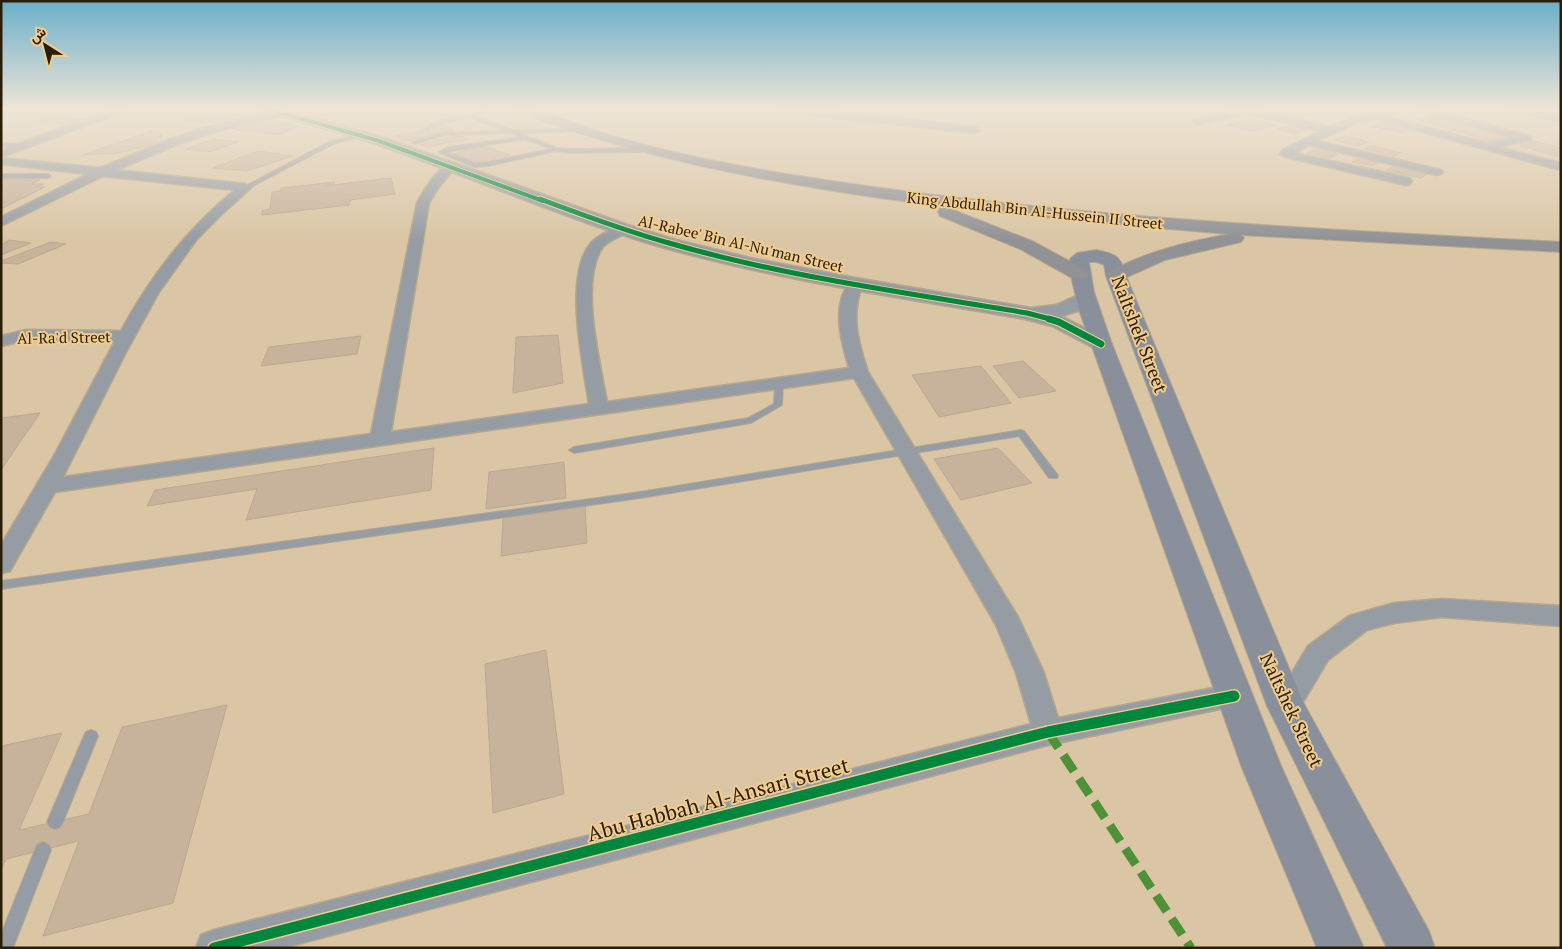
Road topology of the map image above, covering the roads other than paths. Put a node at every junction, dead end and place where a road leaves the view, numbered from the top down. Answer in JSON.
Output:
{"nodes":[{"id":1,"x":154,"y":152,"type":"edge"},
{"id":2,"x":313,"y":152,"type":"edge"},
{"id":3,"x":406,"y":152,"type":"edge"},
{"id":4,"x":443,"y":152,"type":"edge"},
{"id":5,"x":541,"y":152,"type":"edge"},
{"id":6,"x":662,"y":152,"type":"edge"},
{"id":7,"x":714,"y":152,"type":"edge"},
{"id":8,"x":1287,"y":152,"type":"edge"},
{"id":9,"x":1352,"y":152,"type":"edge"},
{"id":10,"x":1508,"y":152,"type":"edge"},
{"id":11,"x":1,"y":161,"type":"edge"},
{"id":12,"x":1561,"y":167,"type":"edge"},
{"id":13,"x":449,"y":168,"type":"junction"},
{"id":14,"x":100,"y":172,"type":"junction"},
{"id":15,"x":1437,"y":172,"type":"dead end"},
{"id":16,"x":1,"y":176,"type":"edge"},
{"id":17,"x":48,"y":176,"type":"dead end"},
{"id":18,"x":1406,"y":180,"type":"dead end"},
{"id":19,"x":244,"y":188,"type":"junction"},
{"id":20,"x":890,"y":195,"type":"junction"},
{"id":21,"x":1,"y":222,"type":"edge"},
{"id":22,"x":622,"y":229,"type":"junction"},
{"id":23,"x":1271,"y":230,"type":"junction"},
{"id":24,"x":1561,"y":235,"type":"edge"},
{"id":25,"x":1561,"y":247,"type":"edge"},
{"id":26,"x":1116,"y":276,"type":"junction"},
{"id":27,"x":856,"y":284,"type":"junction"},
{"id":28,"x":1082,"y":286,"type":"junction"},
{"id":29,"x":1027,"y":313,"type":"junction"},
{"id":30,"x":126,"y":336,"type":"junction"},
{"id":31,"x":1,"y":340,"type":"edge"},
{"id":32,"x":1102,"y":344,"type":"junction"},
{"id":33,"x":859,"y":372,"type":"junction"},
{"id":34,"x":779,"y":383,"type":"junction"},
{"id":35,"x":599,"y":408,"type":"junction"},
{"id":36,"x":380,"y":440,"type":"junction"},
{"id":37,"x":574,"y":450,"type":"dead end"},
{"id":38,"x":906,"y":451,"type":"junction"},
{"id":39,"x":1054,"y":476,"type":"dead end"},
{"id":40,"x":48,"y":486,"type":"junction"},
{"id":41,"x":1,"y":565,"type":"edge"},
{"id":42,"x":1,"y":585,"type":"edge"},
{"id":43,"x":1561,"y":616,"type":"edge"},
{"id":44,"x":1234,"y":696,"type":"junction"},
{"id":45,"x":1286,"y":706,"type":"junction"},
{"id":46,"x":1048,"y":732,"type":"junction"},
{"id":47,"x":91,"y":736,"type":"dead end"},
{"id":48,"x":55,"y":822,"type":"dead end"},
{"id":49,"x":43,"y":850,"type":"dead end"},
{"id":50,"x":4,"y":948,"type":"edge"},
{"id":51,"x":214,"y":948,"type":"edge"},
{"id":52,"x":1341,"y":948,"type":"edge"},
{"id":53,"x":1412,"y":948,"type":"edge"}],
"edges":[{"from":1,"to":14,"type":"street"},
{"from":2,"to":19,"type":"lane"},
{"from":3,"to":13,"type":"street","name":"Al-Rabee' Bin Al-Nu'man Street"},
{"from":4,"to":5,"type":"lane"},
{"from":6,"to":20,"type":"highway","name":"King Abdullah Bin Al-Hussein II Street"},
{"from":7,"to":24,"type":"highway","name":"King Abdullah Bin Al-Hussein II Street"},
{"from":8,"to":18,"type":"street"},
{"from":9,"to":15,"type":"street"},
{"from":10,"to":12,"type":"street"},
{"from":11,"to":14,"type":"street"},
{"from":13,"to":22,"type":"street","name":"Al-Rabee' Bin Al-Nu'man Street"},
{"from":13,"to":36,"type":"street"},
{"from":14,"to":19,"type":"street"},
{"from":14,"to":21,"type":"street"},
{"from":16,"to":17,"type":"lane"},
{"from":19,"to":30,"type":"street"},
{"from":20,"to":23,"type":"highway","name":"King Abdullah Bin Al-Hussein II Street"},
{"from":20,"to":28,"type":"highway"},
{"from":22,"to":27,"type":"street","name":"Al-Rabee' Bin Al-Nu'man Street"},
{"from":22,"to":35,"type":"street"},
{"from":23,"to":25,"type":"highway","name":"King Abdullah Bin Al-Hussein II Street"},
{"from":23,"to":26,"type":"highway"},
{"from":26,"to":28,"type":"main road","name":"Naltshek Street"},
{"from":26,"to":45,"type":"main road","name":"Naltshek Street"},
{"from":27,"to":29,"type":"street","name":"Al-Rabee' Bin Al-Nu'man Street"},
{"from":27,"to":33,"type":"street"},
{"from":28,"to":29,"type":"street","name":"Al-Rabee' Bin Al-Nu'man Street"},
{"from":28,"to":32,"type":"main road"},
{"from":29,"to":32,"type":"street","name":"Al-Rabee' Bin Al-Nu'man Street"},
{"from":30,"to":31,"type":"street","name":"Al-Ra'd Street"},
{"from":30,"to":40,"type":"street"},
{"from":32,"to":44,"type":"main road"},
{"from":33,"to":34,"type":"street"},
{"from":33,"to":38,"type":"street"},
{"from":34,"to":35,"type":"street"},
{"from":34,"to":37,"type":"lane"},
{"from":35,"to":36,"type":"street"},
{"from":36,"to":40,"type":"street"},
{"from":38,"to":39,"type":"lane"},
{"from":38,"to":42,"type":"lane"},
{"from":38,"to":46,"type":"street"},
{"from":40,"to":41,"type":"street"},
{"from":43,"to":45,"type":"street"},
{"from":44,"to":46,"type":"street","name":"Abu Habbah Al-Ansari Street"},
{"from":44,"to":52,"type":"main road"},
{"from":45,"to":53,"type":"main road","name":"Naltshek Street"},
{"from":46,"to":51,"type":"street","name":"Abu Habbah Al-Ansari Street"},
{"from":47,"to":48,"type":"lane"},
{"from":49,"to":50,"type":"lane"}]}
